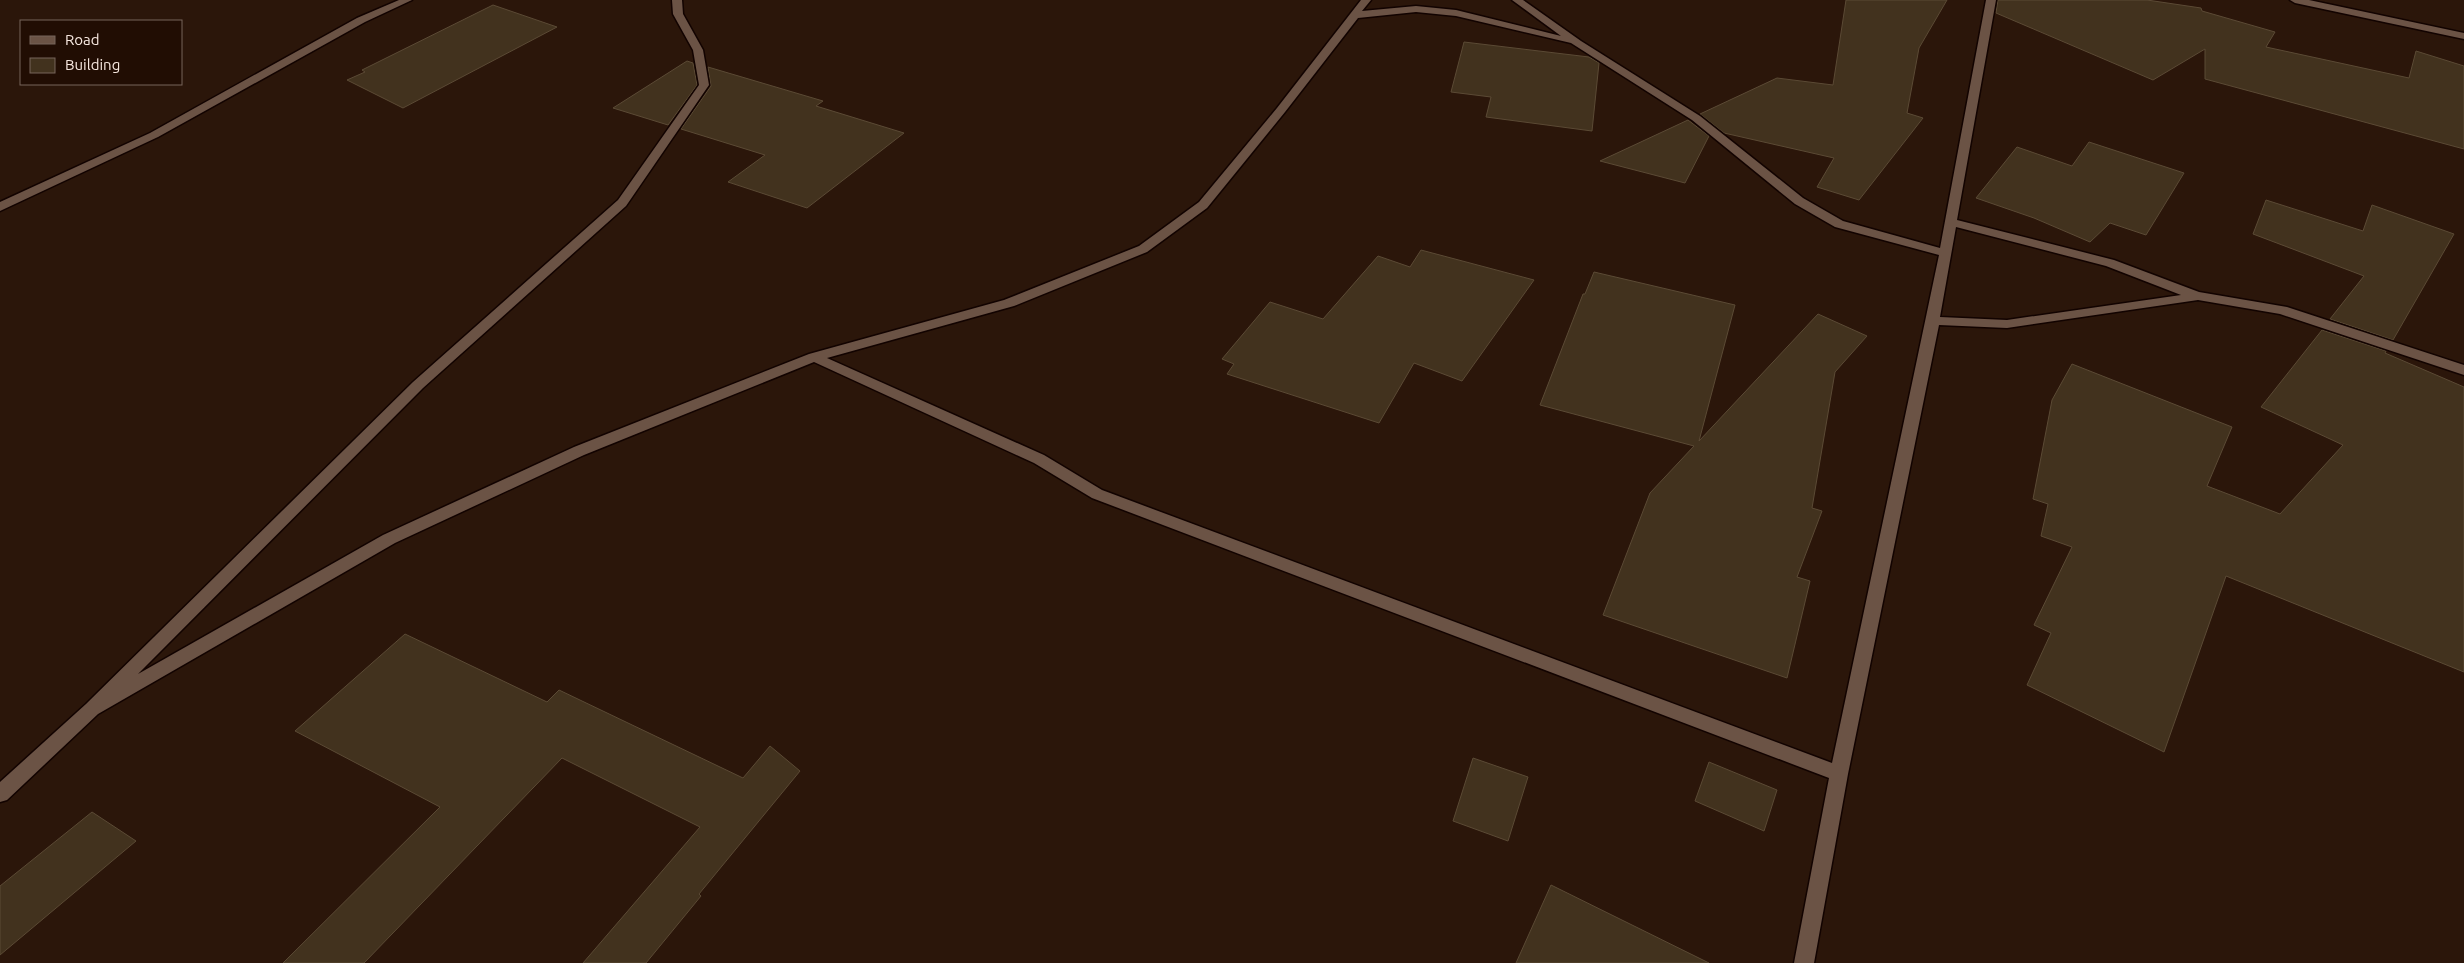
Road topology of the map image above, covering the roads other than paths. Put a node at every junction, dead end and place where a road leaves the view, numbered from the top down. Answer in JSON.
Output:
{"nodes":[{"id":1,"x":394,"y":0,"type":"edge"},
{"id":2,"x":407,"y":0,"type":"edge"},
{"id":3,"x":677,"y":0,"type":"edge"},
{"id":4,"x":1366,"y":0,"type":"edge"},
{"id":5,"x":1517,"y":0,"type":"edge"},
{"id":6,"x":1991,"y":0,"type":"edge"},
{"id":7,"x":2296,"y":0,"type":"edge"},
{"id":8,"x":386,"y":9,"type":"junction"},
{"id":9,"x":1354,"y":15,"type":"junction"},
{"id":10,"x":2464,"y":36,"type":"edge"},
{"id":11,"x":1577,"y":43,"type":"junction"},
{"id":12,"x":0,"y":207,"type":"edge"},
{"id":13,"x":1951,"y":222,"type":"junction"},
{"id":14,"x":1946,"y":253,"type":"junction"},
{"id":15,"x":2196,"y":296,"type":"junction"},
{"id":16,"x":1933,"y":321,"type":"junction"},
{"id":17,"x":814,"y":357,"type":"junction"},
{"id":18,"x":2464,"y":370,"type":"edge"},
{"id":19,"x":92,"y":709,"type":"junction"},
{"id":20,"x":1839,"y":774,"type":"junction"},
{"id":21,"x":0,"y":794,"type":"edge"},
{"id":22,"x":1804,"y":963,"type":"edge"}],
"edges":[{"from":1,"to":8,"type":"street"},
{"from":2,"to":8,"type":"street"},
{"from":3,"to":19,"type":"street"},
{"from":4,"to":9,"type":"street"},
{"from":5,"to":11,"type":"street"},
{"from":6,"to":13,"type":"street"},
{"from":7,"to":10,"type":"street"},
{"from":8,"to":12,"type":"street"},
{"from":9,"to":11,"type":"street"},
{"from":9,"to":17,"type":"street"},
{"from":11,"to":14,"type":"street"},
{"from":13,"to":14,"type":"street"},
{"from":13,"to":15,"type":"street"},
{"from":14,"to":16,"type":"street"},
{"from":15,"to":16,"type":"street"},
{"from":15,"to":18,"type":"street"},
{"from":16,"to":20,"type":"street"},
{"from":17,"to":19,"type":"street"},
{"from":17,"to":20,"type":"street"},
{"from":19,"to":21,"type":"street"},
{"from":20,"to":22,"type":"street"}]}
